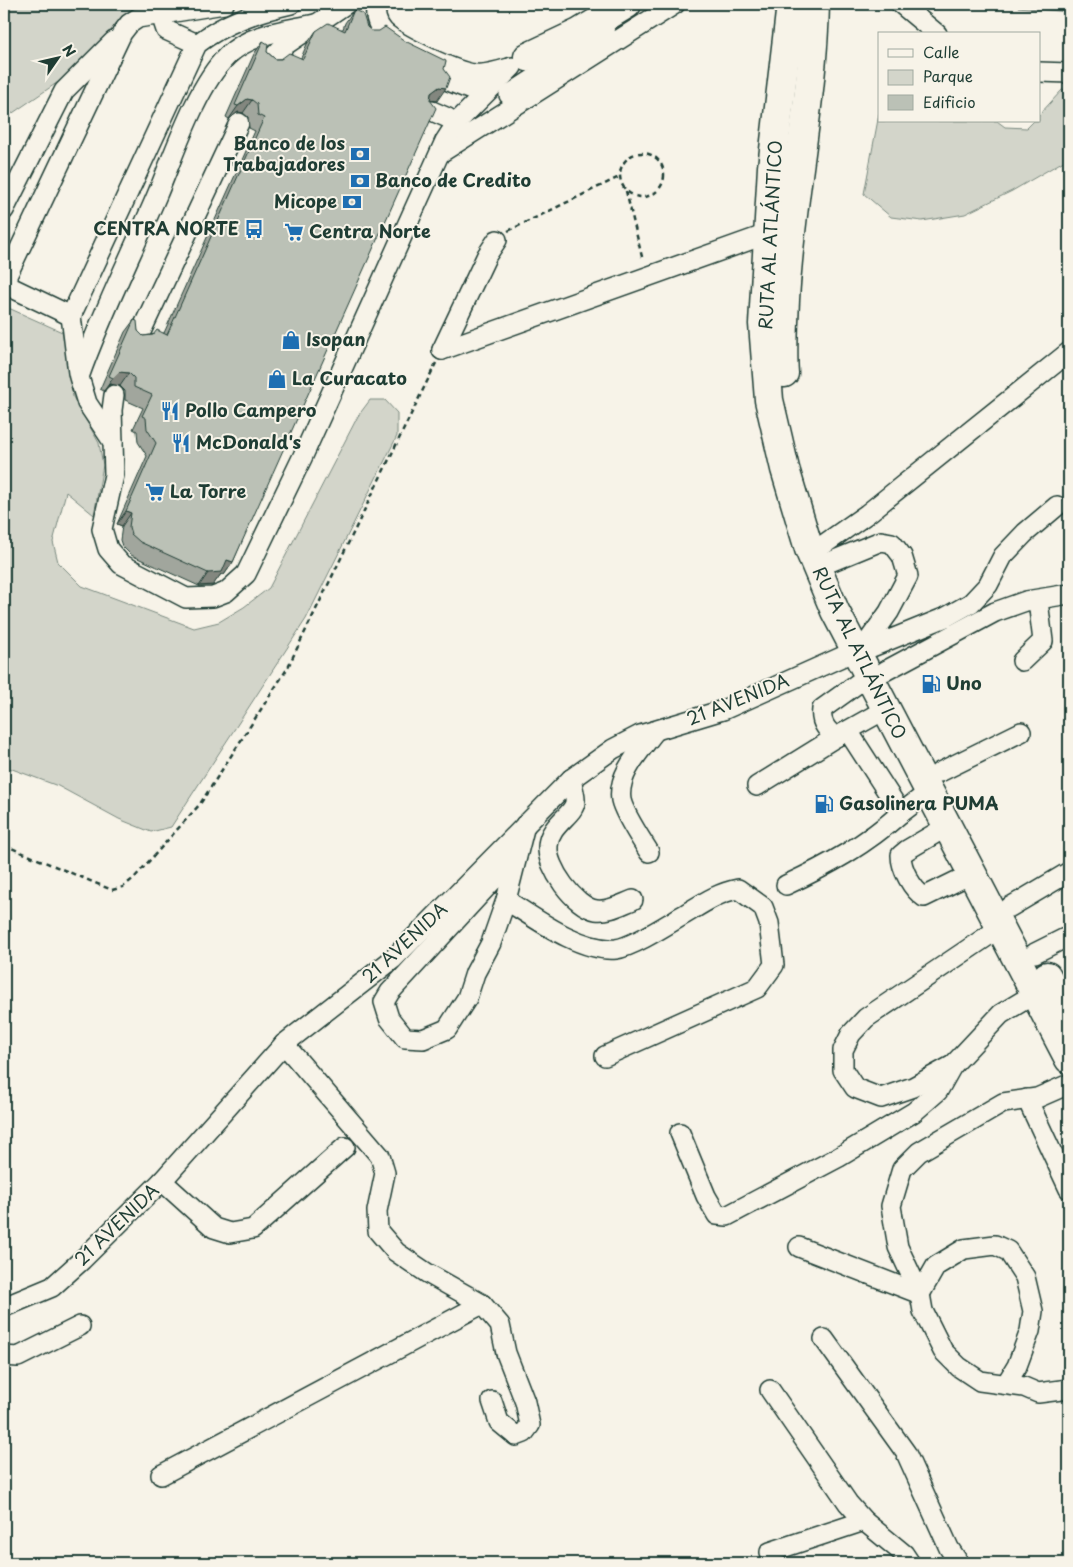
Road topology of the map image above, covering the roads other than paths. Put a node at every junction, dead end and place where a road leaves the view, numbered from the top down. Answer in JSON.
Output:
{"nodes":[{"id":1,"x":224,"y":4,"type":"edge"},
{"id":2,"x":291,"y":4,"type":"edge"},
{"id":3,"x":346,"y":4,"type":"edge"},
{"id":4,"x":366,"y":4,"type":"edge"},
{"id":5,"x":378,"y":4,"type":"edge"},
{"id":6,"x":675,"y":4,"type":"edge"},
{"id":7,"x":777,"y":4,"type":"edge"},
{"id":8,"x":791,"y":4,"type":"edge"},
{"id":9,"x":802,"y":4,"type":"edge"},
{"id":10,"x":815,"y":4,"type":"edge"},
{"id":11,"x":822,"y":4,"type":"edge"},
{"id":12,"x":901,"y":4,"type":"edge"},
{"id":13,"x":193,"y":9,"type":"junction"},
{"id":14,"x":623,"y":11,"type":"edge"},
{"id":15,"x":161,"y":15,"type":"junction"},
{"id":16,"x":315,"y":24,"type":"junction"},
{"id":17,"x":935,"y":32,"type":"edge"},
{"id":18,"x":367,"y":33,"type":"edge"},
{"id":19,"x":122,"y":34,"type":"junction"},
{"id":20,"x":193,"y":42,"type":"junction"},
{"id":21,"x":814,"y":46,"type":"junction"},
{"id":22,"x":269,"y":61,"type":"edge"},
{"id":23,"x":520,"y":62,"type":"junction"},
{"id":24,"x":1040,"y":72,"type":"edge"},
{"id":25,"x":1069,"y":73,"type":"edge"},
{"id":26,"x":783,"y":76,"type":"junction"},
{"id":27,"x":446,"y":80,"type":"edge"},
{"id":28,"x":487,"y":90,"type":"junction"},
{"id":29,"x":478,"y":115,"type":"dead end"},
{"id":30,"x":239,"y":123,"type":"dead end"},
{"id":31,"x":438,"y":154,"type":"junction"},
{"id":32,"x":4,"y":210,"type":"edge"},
{"id":33,"x":767,"y":234,"type":"junction"},
{"id":34,"x":497,"y":240,"type":"road end"},
{"id":35,"x":4,"y":283,"type":"edge"},
{"id":36,"x":70,"y":316,"type":"junction"},
{"id":37,"x":138,"y":338,"type":"edge"},
{"id":38,"x":1069,"y":352,"type":"edge"},
{"id":39,"x":782,"y":354,"type":"junction"},
{"id":40,"x":79,"y":377,"type":"junction"},
{"id":41,"x":114,"y":395,"type":"dead end"},
{"id":42,"x":113,"y":442,"type":"junction"},
{"id":43,"x":1057,"y":506,"type":"dead end"},
{"id":44,"x":826,"y":553,"type":"junction"},
{"id":45,"x":1069,"y":594,"type":"edge"},
{"id":46,"x":1038,"y":601,"type":"junction"},
{"id":47,"x":865,"y":646,"type":"junction"},
{"id":48,"x":1022,"y":661,"type":"dead end"},
{"id":49,"x":877,"y":674,"type":"junction"},
{"id":50,"x":886,"y":709,"type":"junction"},
{"id":51,"x":654,"y":731,"type":"junction"},
{"id":52,"x":1021,"y":732,"type":"dead end"},
{"id":53,"x":842,"y":734,"type":"junction"},
{"id":54,"x":571,"y":779,"type":"junction"},
{"id":55,"x":934,"y":781,"type":"junction"},
{"id":56,"x":757,"y":786,"type":"dead end"},
{"id":57,"x":901,"y":813,"type":"junction"},
{"id":58,"x":526,"y":824,"type":"junction"},
{"id":59,"x":948,"y":826,"type":"junction"},
{"id":60,"x":649,"y":852,"type":"dead end"},
{"id":61,"x":518,"y":853,"type":"junction"},
{"id":62,"x":1069,"y":872,"type":"edge"},
{"id":63,"x":973,"y":873,"type":"junction"},
{"id":64,"x":786,"y":885,"type":"dead end"},
{"id":65,"x":506,"y":900,"type":"junction"},
{"id":66,"x":633,"y":900,"type":"dead end"},
{"id":67,"x":1006,"y":917,"type":"junction"},
{"id":68,"x":1069,"y":936,"type":"edge"},
{"id":69,"x":1035,"y":953,"type":"junction"},
{"id":70,"x":1036,"y":993,"type":"junction"},
{"id":71,"x":1069,"y":1016,"type":"edge"},
{"id":72,"x":284,"y":1044,"type":"junction"},
{"id":73,"x":605,"y":1056,"type":"dead end"},
{"id":74,"x":1069,"y":1059,"type":"edge"},
{"id":75,"x":953,"y":1065,"type":"junction"},
{"id":76,"x":1069,"y":1084,"type":"edge"},
{"id":77,"x":1027,"y":1099,"type":"junction"},
{"id":78,"x":680,"y":1133,"type":"dead end"},
{"id":79,"x":345,"y":1146,"type":"dead end"},
{"id":80,"x":162,"y":1181,"type":"junction"},
{"id":81,"x":1069,"y":1189,"type":"edge"},
{"id":82,"x":799,"y":1247,"type":"dead end"},
{"id":83,"x":920,"y":1294,"type":"junction"},
{"id":84,"x":482,"y":1304,"type":"junction"},
{"id":85,"x":4,"y":1307,"type":"edge"},
{"id":86,"x":80,"y":1326,"type":"dead end"},
{"id":87,"x":824,"y":1339,"type":"dead end"},
{"id":88,"x":4,"y":1356,"type":"edge"},
{"id":89,"x":1006,"y":1384,"type":"junction"},
{"id":90,"x":1069,"y":1389,"type":"edge"},
{"id":91,"x":770,"y":1390,"type":"dead end"},
{"id":92,"x":492,"y":1402,"type":"dead end"},
{"id":93,"x":161,"y":1475,"type":"dead end"},
{"id":94,"x":864,"y":1521,"type":"junction"},
{"id":95,"x":770,"y":1552,"type":"dead end"},
{"id":96,"x":910,"y":1563,"type":"edge"},
{"id":97,"x":959,"y":1563,"type":"edge"}],
"edges":[{"from":1,"to":13,"type":"street"},
{"from":2,"to":20,"type":"street"},
{"from":3,"to":16,"type":"street"},
{"from":4,"to":18,"type":"street"},
{"from":5,"to":23,"type":"street"},
{"from":6,"to":14,"type":"street"},
{"from":7,"to":26,"type":"highway"},
{"from":8,"to":26,"type":"highway","name":"RUTA AL ATLÁNTICO"},
{"from":9,"to":39,"type":"highway"},
{"from":10,"to":21,"type":"highway","name":"RUTA AL ATLÁNTICO"},
{"from":11,"to":21,"type":"highway"},
{"from":12,"to":17,"type":"street"},
{"from":13,"to":15,"type":"street"},
{"from":13,"to":20,"type":"street"},
{"from":14,"to":23,"type":"highway"},
{"from":14,"to":29,"type":"street"},
{"from":14,"to":31,"type":"street"},
{"from":15,"to":19,"type":"street"},
{"from":15,"to":20,"type":"street"},
{"from":16,"to":22,"type":"street"},
{"from":16,"to":40,"type":"street"},
{"from":19,"to":32,"type":"street"},
{"from":19,"to":35,"type":"street"},
{"from":20,"to":36,"type":"street"},
{"from":21,"to":39,"type":"highway","name":"RUTA AL ATLÁNTICO"},
{"from":23,"to":28,"type":"street"},
{"from":24,"to":25,"type":"street"},
{"from":26,"to":33,"type":"highway","name":"RUTA AL ATLÁNTICO"},
{"from":27,"to":28,"type":"street"},
{"from":28,"to":31,"type":"street"},
{"from":30,"to":37,"type":"street"},
{"from":31,"to":42,"type":"street"},
{"from":33,"to":34,"type":"street"},
{"from":33,"to":47,"type":"highway","name":"RUTA AL ATLÁNTICO"},
{"from":35,"to":36,"type":"street"},
{"from":36,"to":40,"type":"street"},
{"from":38,"to":44,"type":"street"},
{"from":39,"to":44,"type":"highway","name":"RUTA AL ATLÁNTICO"},
{"from":40,"to":42,"type":"street"},
{"from":41,"to":42,"type":"street"},
{"from":43,"to":47,"type":"street","name":"21 AVENIDA"},
{"from":44,"to":47,"type":"highway","name":"RUTA AL ATLÁNTICO"},
{"from":44,"to":47,"type":"street"},
{"from":45,"to":46,"type":"street"},
{"from":46,"to":48,"type":"street"},
{"from":46,"to":49,"type":"street"},
{"from":47,"to":49,"type":"highway","name":"RUTA AL ATLÁNTICO"},
{"from":47,"to":51,"type":"street","name":"21 AVENIDA"},
{"from":49,"to":50,"type":"highway","name":"RUTA AL ATLÁNTICO"},
{"from":49,"to":53,"type":"street"},
{"from":49,"to":55,"type":"highway","name":"RUTA AL ATLÁNTICO"},
{"from":50,"to":53,"type":"street"},
{"from":50,"to":55,"type":"highway","name":"RUTA AL ATLÁNTICO"},
{"from":51,"to":54,"type":"street","name":"21 AVENIDA"},
{"from":51,"to":60,"type":"street"},
{"from":52,"to":55,"type":"street"},
{"from":53,"to":56,"type":"street"},
{"from":53,"to":57,"type":"street"},
{"from":54,"to":58,"type":"street","name":"21 AVENIDA"},
{"from":54,"to":66,"type":"street"},
{"from":55,"to":57,"type":"street"},
{"from":55,"to":59,"type":"highway","name":"RUTA AL ATLÁNTICO"},
{"from":55,"to":67,"type":"highway","name":"RUTA AL ATLÁNTICO"},
{"from":57,"to":64,"type":"street"},
{"from":58,"to":61,"type":"street"},
{"from":58,"to":72,"type":"street","name":"21 AVENIDA"},
{"from":59,"to":63,"type":"highway","name":"RUTA AL ATLÁNTICO"},
{"from":59,"to":63,"type":"street"},
{"from":61,"to":65,"type":"street"},
{"from":61,"to":65,"type":"street"},
{"from":62,"to":67,"type":"street"},
{"from":63,"to":67,"type":"highway","name":"RUTA AL ATLÁNTICO"},
{"from":65,"to":73,"type":"street"},
{"from":67,"to":69,"type":"highway","name":"RUTA AL ATLÁNTICO"},
{"from":67,"to":70,"type":"highway","name":"RUTA AL ATLÁNTICO"},
{"from":67,"to":75,"type":"street"},
{"from":68,"to":69,"type":"street"},
{"from":69,"to":71,"type":"highway","name":"RUTA AL ATLÁNTICO"},
{"from":70,"to":74,"type":"highway","name":"RUTA AL ATLÁNTICO"},
{"from":70,"to":75,"type":"street"},
{"from":72,"to":80,"type":"street","name":"21 AVENIDA"},
{"from":72,"to":84,"type":"street"},
{"from":75,"to":78,"type":"street"},
{"from":76,"to":77,"type":"street"},
{"from":77,"to":81,"type":"street"},
{"from":77,"to":83,"type":"street"},
{"from":79,"to":80,"type":"street"},
{"from":80,"to":85,"type":"street","name":"21 AVENIDA"},
{"from":82,"to":83,"type":"street"},
{"from":83,"to":89,"type":"street"},
{"from":83,"to":89,"type":"street"},
{"from":84,"to":92,"type":"street"},
{"from":84,"to":93,"type":"street"},
{"from":86,"to":88,"type":"street"},
{"from":87,"to":97,"type":"street"},
{"from":89,"to":90,"type":"street"},
{"from":91,"to":94,"type":"street"},
{"from":94,"to":95,"type":"street"},
{"from":94,"to":96,"type":"street"}]}
